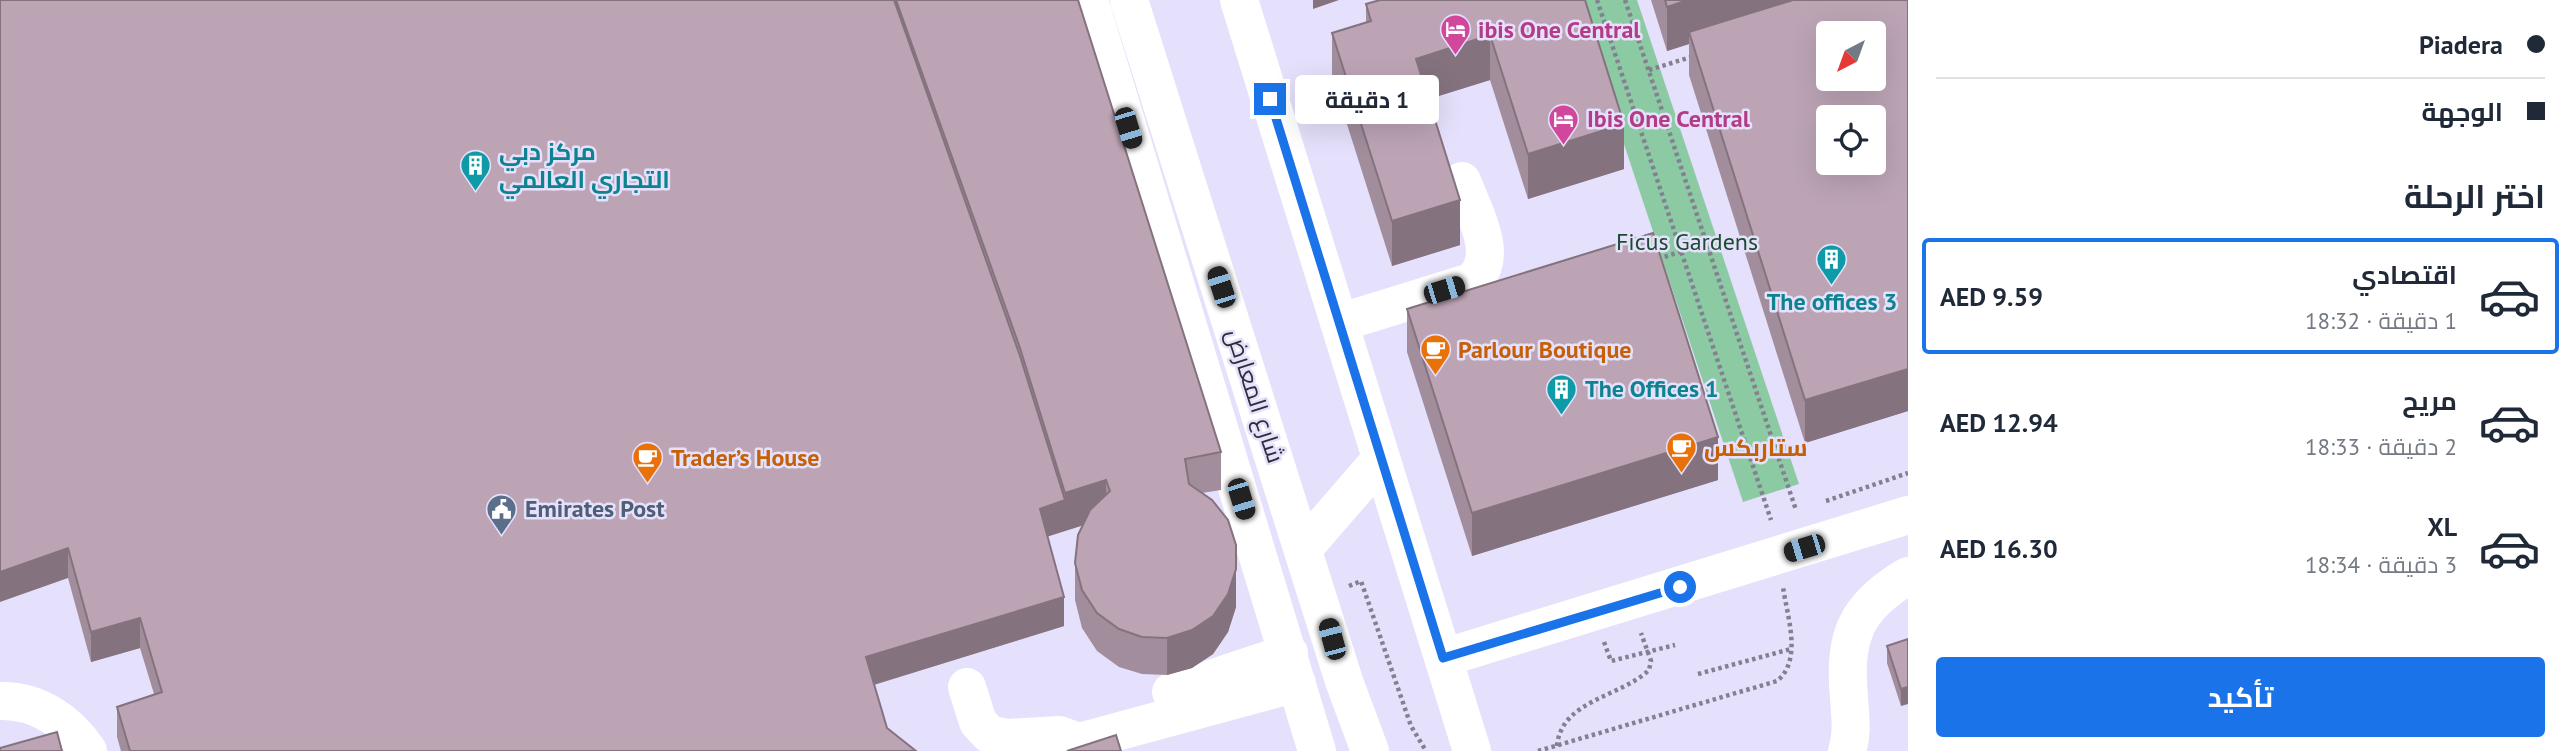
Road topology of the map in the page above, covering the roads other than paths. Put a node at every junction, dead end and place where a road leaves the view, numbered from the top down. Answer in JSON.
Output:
{"nodes":[{"id":1,"x":1089,"y":0,"type":"edge"},
{"id":2,"x":1129,"y":0,"type":"edge"},
{"id":3,"x":1240,"y":0,"type":"edge"},
{"id":4,"x":1462,"y":181,"type":"dead end"},
{"id":5,"x":1339,"y":323,"type":"junction"},
{"id":6,"x":1381,"y":459,"type":"junction"},
{"id":7,"x":1287,"y":496,"type":"junction"},
{"id":8,"x":1908,"y":515,"type":"edge"},
{"id":9,"x":1248,"y":522,"type":"junction"},
{"id":10,"x":1218,"y":545,"type":"edge"},
{"id":11,"x":1303,"y":549,"type":"junction"},
{"id":12,"x":1908,"y":576,"type":"edge"},
{"id":13,"x":1443,"y":658,"type":"junction"},
{"id":14,"x":1293,"y":668,"type":"junction"},
{"id":15,"x":967,"y":687,"type":"dead end"},
{"id":16,"x":0,"y":701,"type":"edge"},
{"id":17,"x":88,"y":751,"type":"edge"},
{"id":18,"x":1317,"y":751,"type":"edge"},
{"id":19,"x":1370,"y":751,"type":"edge"},
{"id":20,"x":1472,"y":751,"type":"edge"},
{"id":21,"x":1847,"y":751,"type":"edge"}],
"edges":[{"from":1,"to":9,"type":"street","name":"شارع المعارض"},
{"from":2,"to":7,"type":"street","name":"شارع المعارض"},
{"from":3,"to":5,"type":"street"},
{"from":4,"to":5,"type":"street"},
{"from":5,"to":6,"type":"street"},
{"from":6,"to":11,"type":"street"},
{"from":6,"to":13,"type":"street"},
{"from":7,"to":9,"type":"street"},
{"from":7,"to":11,"type":"street","name":"شارع المعارض"},
{"from":8,"to":13,"type":"street"},
{"from":9,"to":10,"type":"street"},
{"from":9,"to":14,"type":"street","name":"شارع المعارض"},
{"from":11,"to":19,"type":"street","name":"شارع المعارض"},
{"from":12,"to":21,"type":"street"},
{"from":13,"to":20,"type":"street"},
{"from":14,"to":15,"type":"street"},
{"from":14,"to":18,"type":"street","name":"شارع المعارض"},
{"from":16,"to":17,"type":"street"}]}
